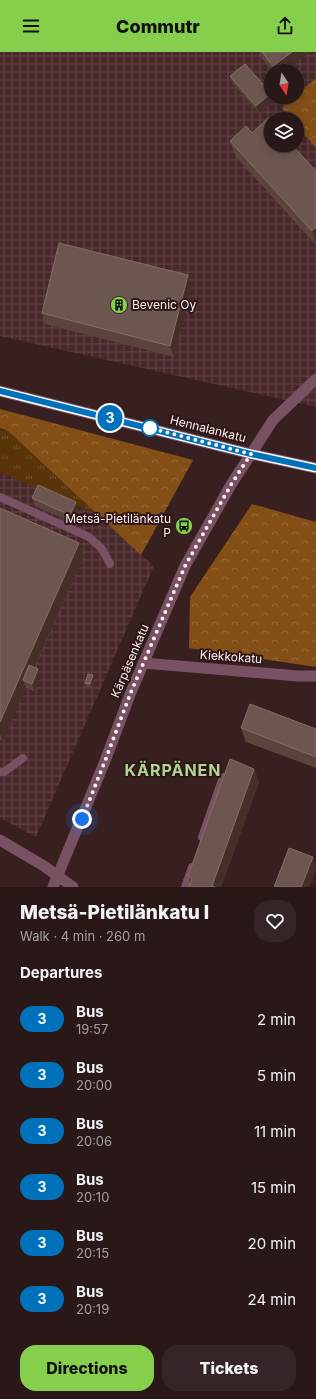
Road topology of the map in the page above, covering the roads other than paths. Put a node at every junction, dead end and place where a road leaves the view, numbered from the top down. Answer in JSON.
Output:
{"nodes":[{"id":1,"x":316,"y":379,"type":"edge"},
{"id":2,"x":0,"y":391,"type":"edge"},
{"id":3,"x":251,"y":454,"type":"junction"},
{"id":4,"x":316,"y":468,"type":"edge"},
{"id":5,"x":0,"y":497,"type":"edge"},
{"id":6,"x":110,"y":564,"type":"dead end"},
{"id":7,"x":143,"y":663,"type":"junction"},
{"id":8,"x":316,"y":676,"type":"edge"},
{"id":9,"x":23,"y":758,"type":"dead end"},
{"id":10,"x":0,"y":772,"type":"edge"},
{"id":11,"x":223,"y":777,"type":"edge"},
{"id":12,"x":0,"y":840,"type":"edge"},
{"id":13,"x":200,"y":843,"type":"edge"},
{"id":14,"x":195,"y":858,"type":"edge"},
{"id":15,"x":58,"y":876,"type":"junction"},
{"id":16,"x":53,"y":887,"type":"edge"},
{"id":17,"x":73,"y":887,"type":"edge"},
{"id":18,"x":185,"y":887,"type":"edge"}],
"edges":[{"from":1,"to":3,"type":"street","name":"Kärpäsenkatu"},
{"from":2,"to":3,"type":"street","name":"Hennalankatu"},
{"from":3,"to":4,"type":"street","name":"Hennalankatu"},
{"from":3,"to":7,"type":"street","name":"Kärpäsenkatu"},
{"from":5,"to":6,"type":"lane"},
{"from":7,"to":8,"type":"street","name":"Kiekkokatu"},
{"from":7,"to":15,"type":"street","name":"Kärpäsenkatu"},
{"from":9,"to":10,"type":"lane"},
{"from":11,"to":13,"type":"lane"},
{"from":12,"to":15,"type":"street"},
{"from":14,"to":18,"type":"lane"},
{"from":15,"to":16,"type":"street","name":"Kärpäsenkatu"},
{"from":15,"to":17,"type":"street"}]}
